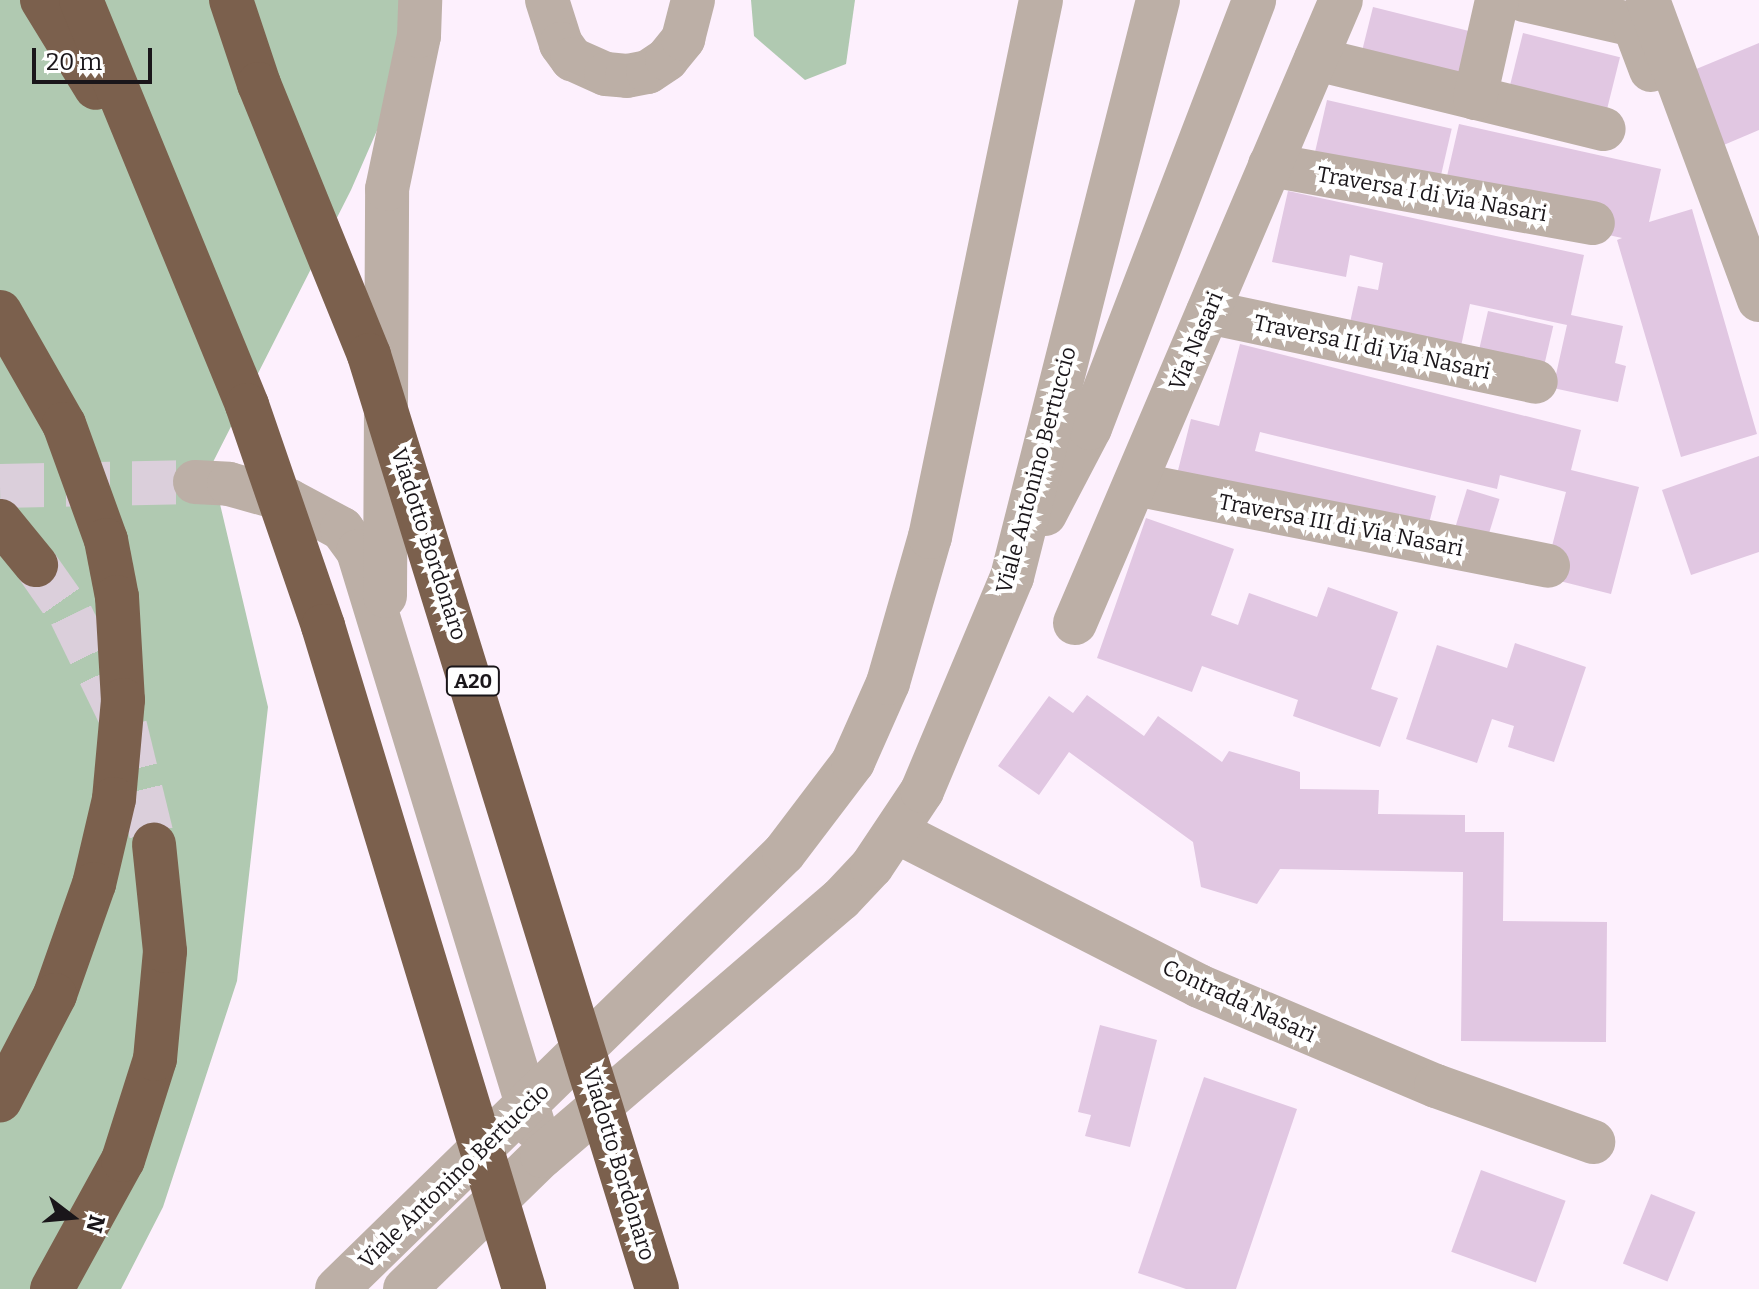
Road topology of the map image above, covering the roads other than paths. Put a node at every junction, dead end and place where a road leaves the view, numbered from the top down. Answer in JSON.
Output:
{"nodes":[{"id":1,"x":42,"y":0,"type":"edge"},
{"id":2,"x":81,"y":0,"type":"edge"},
{"id":3,"x":231,"y":0,"type":"edge"},
{"id":4,"x":420,"y":0,"type":"edge"},
{"id":5,"x":547,"y":0,"type":"edge"},
{"id":6,"x":693,"y":0,"type":"edge"},
{"id":7,"x":1041,"y":0,"type":"edge"},
{"id":8,"x":1158,"y":0,"type":"edge"},
{"id":9,"x":1254,"y":0,"type":"edge"},
{"id":10,"x":1341,"y":0,"type":"edge"},
{"id":11,"x":1648,"y":0,"type":"edge"},
{"id":12,"x":1523,"y":1,"type":"edge"},
{"id":13,"x":1316,"y":59,"type":"junction"},
{"id":14,"x":1475,"y":98,"type":"junction"},
{"id":15,"x":1604,"y":129,"type":"dead end"},
{"id":16,"x":1710,"y":159,"type":"junction"},
{"id":17,"x":1270,"y":165,"type":"junction"},
{"id":18,"x":166,"y":199,"type":"junction"},
{"id":19,"x":1593,"y":223,"type":"dead end"},
{"id":20,"x":1759,"y":300,"type":"edge"},
{"id":21,"x":0,"y":312,"type":"edge"},
{"id":22,"x":1208,"y":312,"type":"junction"},
{"id":23,"x":0,"y":368,"type":"edge"},
{"id":24,"x":1536,"y":382,"type":"dead end"},
{"id":25,"x":195,"y":482,"type":"tunnel mouth"},
{"id":26,"x":1135,"y":484,"type":"junction"},
{"id":27,"x":0,"y":521,"type":"edge"},
{"id":28,"x":36,"y":565,"type":"tunnel mouth"},
{"id":29,"x":1548,"y":566,"type":"dead end"},
{"id":30,"x":1012,"y":577,"type":"junction"},
{"id":31,"x":1075,"y":623,"type":"dead end"},
{"id":32,"x":385,"y":635,"type":"junction"},
{"id":33,"x":897,"y":832,"type":"junction"},
{"id":34,"x":154,"y":845,"type":"tunnel mouth"},
{"id":35,"x":0,"y":1041,"type":"edge"},
{"id":36,"x":0,"y":1100,"type":"edge"},
{"id":37,"x":529,"y":1105,"type":"junction"},
{"id":38,"x":1593,"y":1142,"type":"dead end"},
{"id":39,"x":542,"y":1156,"type":"junction"},
{"id":40,"x":52,"y":1289,"type":"edge"},
{"id":41,"x":337,"y":1289,"type":"edge"},
{"id":42,"x":405,"y":1289,"type":"edge"},
{"id":43,"x":524,"y":1289,"type":"edge"},
{"id":44,"x":657,"y":1289,"type":"edge"}],
"edges":[{"from":1,"to":18,"type":"highway"},
{"from":2,"to":18,"type":"highway"},
{"from":3,"to":44,"type":"highway","name":"Viadotto Bordonaro","number":"A20"},
{"from":4,"to":32,"type":"street"},
{"from":5,"to":6,"type":"street"},
{"from":7,"to":37,"type":"street","name":"Viale Antonino Bertuccio"},
{"from":8,"to":30,"type":"street","name":"Viale Antonino Bertuccio"},
{"from":9,"to":30,"type":"street"},
{"from":10,"to":13,"type":"street","name":"Via Nasari"},
{"from":11,"to":16,"type":"street"},
{"from":12,"to":14,"type":"street"},
{"from":12,"to":16,"type":"street"},
{"from":13,"to":14,"type":"street"},
{"from":13,"to":17,"type":"street","name":"Via Nasari"},
{"from":14,"to":15,"type":"street"},
{"from":16,"to":20,"type":"street"},
{"from":17,"to":19,"type":"street","name":"Traversa I di Via Nasari"},
{"from":17,"to":22,"type":"street","name":"Via Nasari"},
{"from":18,"to":43,"type":"highway"},
{"from":21,"to":36,"type":"highway"},
{"from":22,"to":24,"type":"street","name":"Traversa II di Via Nasari"},
{"from":22,"to":26,"type":"street","name":"Via Nasari"},
{"from":23,"to":35,"type":"highway"},
{"from":25,"to":32,"type":"street"},
{"from":26,"to":29,"type":"street","name":"Traversa III di Via Nasari"},
{"from":26,"to":31,"type":"street","name":"Via Nasari"},
{"from":27,"to":28,"type":"highway"},
{"from":30,"to":33,"type":"street","name":"Viale Antonino Bertuccio"},
{"from":32,"to":37,"type":"street"},
{"from":33,"to":38,"type":"street","name":"Contrada Nasari"},
{"from":33,"to":39,"type":"street","name":"Viale Antonino Bertuccio"},
{"from":34,"to":40,"type":"highway"},
{"from":37,"to":39,"type":"street"},
{"from":37,"to":41,"type":"street","name":"Viale Antonino Bertuccio"},
{"from":39,"to":42,"type":"street","name":"Viale Antonino Bertuccio"}]}
